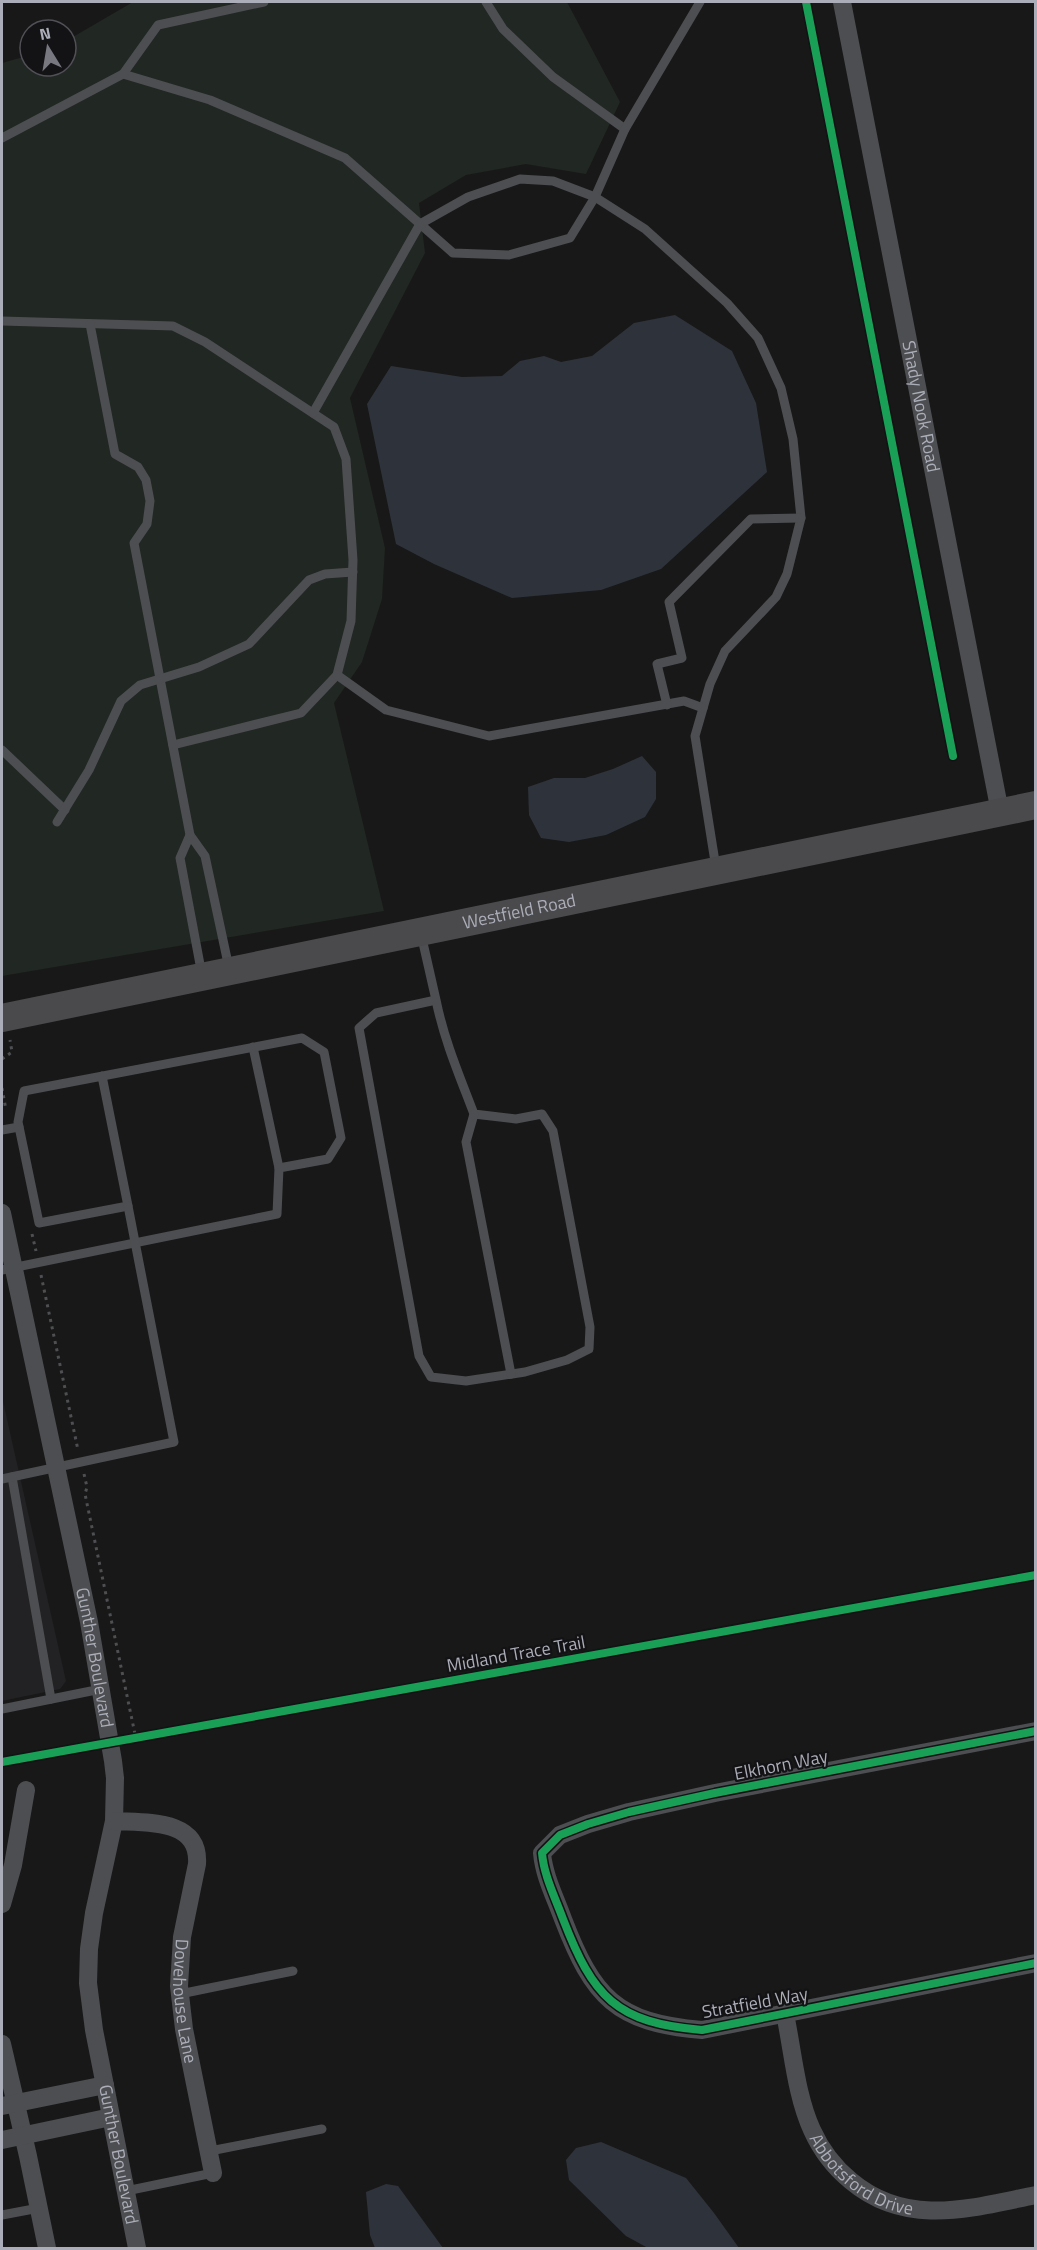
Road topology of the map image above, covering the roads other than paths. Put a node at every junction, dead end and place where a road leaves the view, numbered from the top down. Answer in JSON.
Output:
{"nodes":[{"id":1,"x":264,"y":2,"type":"edge"},
{"id":2,"x":486,"y":2,"type":"edge"},
{"id":3,"x":700,"y":2,"type":"edge"},
{"id":4,"x":842,"y":2,"type":"edge"},
{"id":5,"x":123,"y":74,"type":"junction"},
{"id":6,"x":626,"y":129,"type":"junction"},
{"id":7,"x":2,"y":138,"type":"edge"},
{"id":8,"x":595,"y":197,"type":"junction"},
{"id":9,"x":420,"y":224,"type":"junction"},
{"id":10,"x":2,"y":321,"type":"edge"},
{"id":11,"x":90,"y":324,"type":"junction"},
{"id":12,"x":313,"y":413,"type":"junction"},
{"id":13,"x":801,"y":518,"type":"junction"},
{"id":14,"x":353,"y":572,"type":"junction"},
{"id":15,"x":337,"y":675,"type":"junction"},
{"id":16,"x":160,"y":680,"type":"junction"},
{"id":17,"x":667,"y":705,"type":"junction"},
{"id":18,"x":704,"y":708,"type":"junction"},
{"id":19,"x":173,"y":745,"type":"junction"},
{"id":20,"x":2,"y":750,"type":"edge"},
{"id":21,"x":1035,"y":805,"type":"edge"},
{"id":22,"x":65,"y":810,"type":"junction"},
{"id":23,"x":1000,"y":812,"type":"junction"},
{"id":24,"x":57,"y":822,"type":"dead end"},
{"id":25,"x":190,"y":835,"type":"junction"},
{"id":26,"x":716,"y":871,"type":"junction"},
{"id":27,"x":421,"y":931,"type":"junction"},
{"id":28,"x":229,"y":970,"type":"junction"},
{"id":29,"x":202,"y":976,"type":"junction"},
{"id":30,"x":436,"y":1000,"type":"junction"},
{"id":31,"x":2,"y":1018,"type":"edge"},
{"id":32,"x":254,"y":1047,"type":"junction"},
{"id":33,"x":102,"y":1076,"type":"junction"},
{"id":34,"x":474,"y":1114,"type":"junction"},
{"id":35,"x":10,"y":1128,"type":"edge"},
{"id":36,"x":279,"y":1168,"type":"junction"},
{"id":37,"x":128,"y":1206,"type":"junction"},
{"id":38,"x":2,"y":1213,"type":"edge"},
{"id":39,"x":135,"y":1243,"type":"junction"},
{"id":40,"x":7,"y":1269,"type":"edge"},
{"id":41,"x":511,"y":1374,"type":"junction"},
{"id":42,"x":56,"y":1468,"type":"junction"},
{"id":43,"x":12,"y":1477,"type":"junction"},
{"id":44,"x":2,"y":1479,"type":"edge"},
{"id":45,"x":101,"y":1689,"type":"junction"},
{"id":46,"x":51,"y":1699,"type":"junction"},
{"id":47,"x":2,"y":1709,"type":"edge"},
{"id":48,"x":1035,"y":1731,"type":"edge"},
{"id":49,"x":26,"y":1790,"type":"dead end"},
{"id":50,"x":114,"y":1821,"type":"junction"},
{"id":51,"x":542,"y":1853,"type":"joint"},
{"id":52,"x":4,"y":1882,"type":"edge"},
{"id":53,"x":2,"y":1904,"type":"edge"},
{"id":54,"x":1035,"y":1963,"type":"edge"},
{"id":55,"x":293,"y":1971,"type":"dead end"},
{"id":56,"x":180,"y":1994,"type":"junction"},
{"id":57,"x":785,"y":2014,"type":"junction"},
{"id":58,"x":2,"y":2044,"type":"edge"},
{"id":59,"x":105,"y":2085,"type":"junction"},
{"id":60,"x":8,"y":2105,"type":"edge"},
{"id":61,"x":111,"y":2117,"type":"junction"},
{"id":62,"x":322,"y":2129,"type":"dead end"},
{"id":63,"x":23,"y":2135,"type":"junction"},
{"id":64,"x":2,"y":2140,"type":"edge"},
{"id":65,"x":210,"y":2151,"type":"junction"},
{"id":66,"x":213,"y":2173,"type":"joint"},
{"id":67,"x":126,"y":2191,"type":"junction"},
{"id":68,"x":1035,"y":2195,"type":"edge"},
{"id":69,"x":39,"y":2208,"type":"junction"},
{"id":70,"x":2,"y":2215,"type":"edge"},
{"id":71,"x":47,"y":2248,"type":"edge"},
{"id":72,"x":137,"y":2248,"type":"edge"}],
"edges":[{"from":1,"to":5,"type":"lane"},
{"from":2,"to":6,"type":"lane"},
{"from":3,"to":6,"type":"lane"},
{"from":4,"to":23,"type":"street","name":"Shady Nook Road"},
{"from":5,"to":7,"type":"lane"},
{"from":5,"to":9,"type":"lane"},
{"from":6,"to":8,"type":"lane"},
{"from":8,"to":9,"type":"lane"},
{"from":8,"to":9,"type":"lane"},
{"from":8,"to":13,"type":"lane"},
{"from":9,"to":12,"type":"lane"},
{"from":10,"to":11,"type":"lane"},
{"from":11,"to":12,"type":"lane"},
{"from":11,"to":16,"type":"lane"},
{"from":12,"to":14,"type":"lane"},
{"from":13,"to":17,"type":"lane"},
{"from":13,"to":18,"type":"lane"},
{"from":14,"to":15,"type":"lane"},
{"from":14,"to":16,"type":"lane"},
{"from":15,"to":17,"type":"lane"},
{"from":15,"to":19,"type":"lane"},
{"from":16,"to":19,"type":"lane"},
{"from":16,"to":22,"type":"lane"},
{"from":17,"to":18,"type":"lane"},
{"from":18,"to":26,"type":"lane"},
{"from":19,"to":25,"type":"lane"},
{"from":20,"to":22,"type":"lane"},
{"from":21,"to":23,"type":"main road","name":"Westfield Road"},
{"from":22,"to":24,"type":"lane"},
{"from":23,"to":26,"type":"main road","name":"Westfield Road"},
{"from":25,"to":28,"type":"lane"},
{"from":25,"to":29,"type":"lane"},
{"from":26,"to":27,"type":"main road","name":"Westfield Road"},
{"from":27,"to":28,"type":"main road","name":"Westfield Road"},
{"from":27,"to":30,"type":"lane"},
{"from":28,"to":29,"type":"main road","name":"Westfield Road"},
{"from":29,"to":31,"type":"main road","name":"Westfield Road"},
{"from":30,"to":34,"type":"lane"},
{"from":30,"to":41,"type":"lane"},
{"from":32,"to":33,"type":"lane"},
{"from":32,"to":36,"type":"lane"},
{"from":32,"to":36,"type":"lane"},
{"from":33,"to":35,"type":"lane"},
{"from":33,"to":37,"type":"lane"},
{"from":34,"to":41,"type":"lane"},
{"from":34,"to":41,"type":"lane"},
{"from":35,"to":37,"type":"lane"},
{"from":36,"to":39,"type":"lane"},
{"from":37,"to":39,"type":"lane"},
{"from":38,"to":40,"type":"street","name":"Gunther Boulevard"},
{"from":39,"to":40,"type":"lane"},
{"from":39,"to":42,"type":"lane"},
{"from":40,"to":42,"type":"street","name":"Gunther Boulevard"},
{"from":42,"to":43,"type":"lane"},
{"from":42,"to":45,"type":"street","name":"Gunther Boulevard"},
{"from":43,"to":44,"type":"lane"},
{"from":43,"to":46,"type":"lane"},
{"from":45,"to":46,"type":"lane"},
{"from":45,"to":50,"type":"street","name":"Gunther Boulevard"},
{"from":46,"to":47,"type":"lane"},
{"from":48,"to":51,"type":"street","name":"Elkhorn Way"},
{"from":49,"to":52,"type":"street"},
{"from":50,"to":56,"type":"street","name":"Dovehouse Lane"},
{"from":50,"to":59,"type":"street","name":"Gunther Boulevard"},
{"from":51,"to":57,"type":"street","name":"Stratfield Way"},
{"from":52,"to":53,"type":"street"},
{"from":54,"to":57,"type":"street","name":"Stratfield Way"},
{"from":55,"to":56,"type":"lane"},
{"from":56,"to":65,"type":"street","name":"Dovehouse Lane"},
{"from":57,"to":68,"type":"street","name":"Abbotsford Drive"},
{"from":58,"to":60,"type":"street"},
{"from":59,"to":60,"type":"street"},
{"from":59,"to":61,"type":"street","name":"Gunther Boulevard"},
{"from":60,"to":63,"type":"street"},
{"from":61,"to":63,"type":"street"},
{"from":61,"to":67,"type":"street","name":"Gunther Boulevard"},
{"from":62,"to":65,"type":"lane"},
{"from":63,"to":64,"type":"street"},
{"from":63,"to":69,"type":"street"},
{"from":65,"to":66,"type":"street","name":"Dovehouse Lane"},
{"from":66,"to":67,"type":"lane"},
{"from":67,"to":72,"type":"street","name":"Gunther Boulevard"},
{"from":69,"to":70,"type":"lane"},
{"from":69,"to":71,"type":"street"}]}
